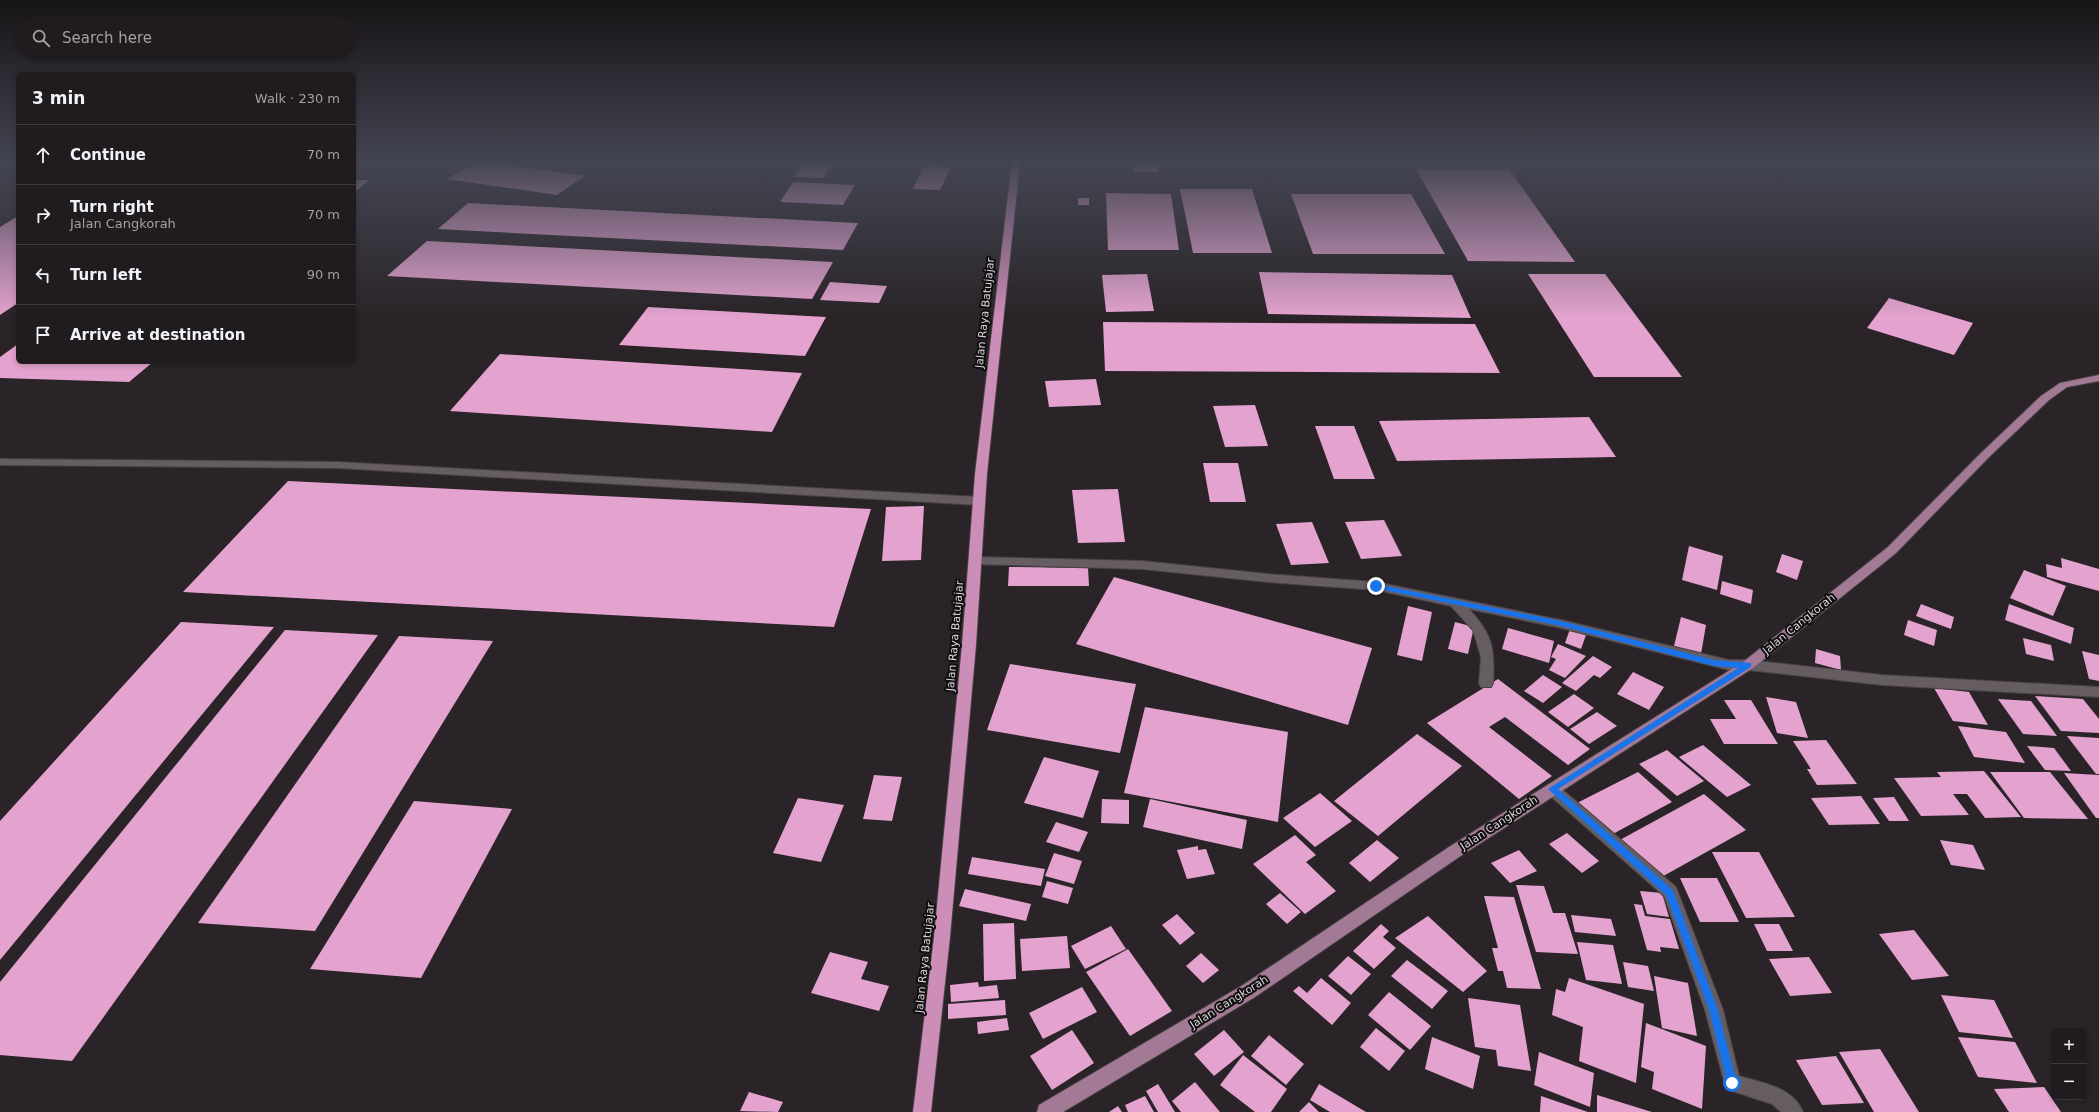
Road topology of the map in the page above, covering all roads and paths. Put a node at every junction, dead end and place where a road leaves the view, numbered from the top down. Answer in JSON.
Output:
{"nodes":[{"id":1,"x":1010,"y":214,"type":"edge"},
{"id":2,"x":2099,"y":378,"type":"edge"},
{"id":3,"x":0,"y":462,"type":"edge"},
{"id":4,"x":979,"y":501,"type":"junction"},
{"id":5,"x":975,"y":561,"type":"junction"},
{"id":6,"x":1454,"y":601,"type":"junction"},
{"id":7,"x":1748,"y":665,"type":"junction"},
{"id":8,"x":1486,"y":682,"type":"dead end"},
{"id":9,"x":2099,"y":692,"type":"edge"},
{"id":10,"x":1552,"y":789,"type":"junction"},
{"id":11,"x":922,"y":1112,"type":"edge"},
{"id":12,"x":1046,"y":1112,"type":"edge"},
{"id":13,"x":1794,"y":1112,"type":"edge"}],
"edges":[{"from":1,"to":4,"type":"highway","name":"Jalan Raya Batujajar"},
{"from":2,"to":7,"type":"main road","name":"Jalan Cangkorah"},
{"from":3,"to":4,"type":"street"},
{"from":4,"to":5,"type":"highway","name":"Jalan Raya Batujajar"},
{"from":5,"to":6,"type":"street"},
{"from":5,"to":11,"type":"highway","name":"Jalan Raya Batujajar"},
{"from":6,"to":7,"type":"street"},
{"from":6,"to":8,"type":"street"},
{"from":7,"to":9,"type":"street"},
{"from":7,"to":10,"type":"main road","name":"Jalan Cangkorah"},
{"from":10,"to":12,"type":"main road","name":"Jalan Cangkorah"},
{"from":10,"to":13,"type":"street"}]}
